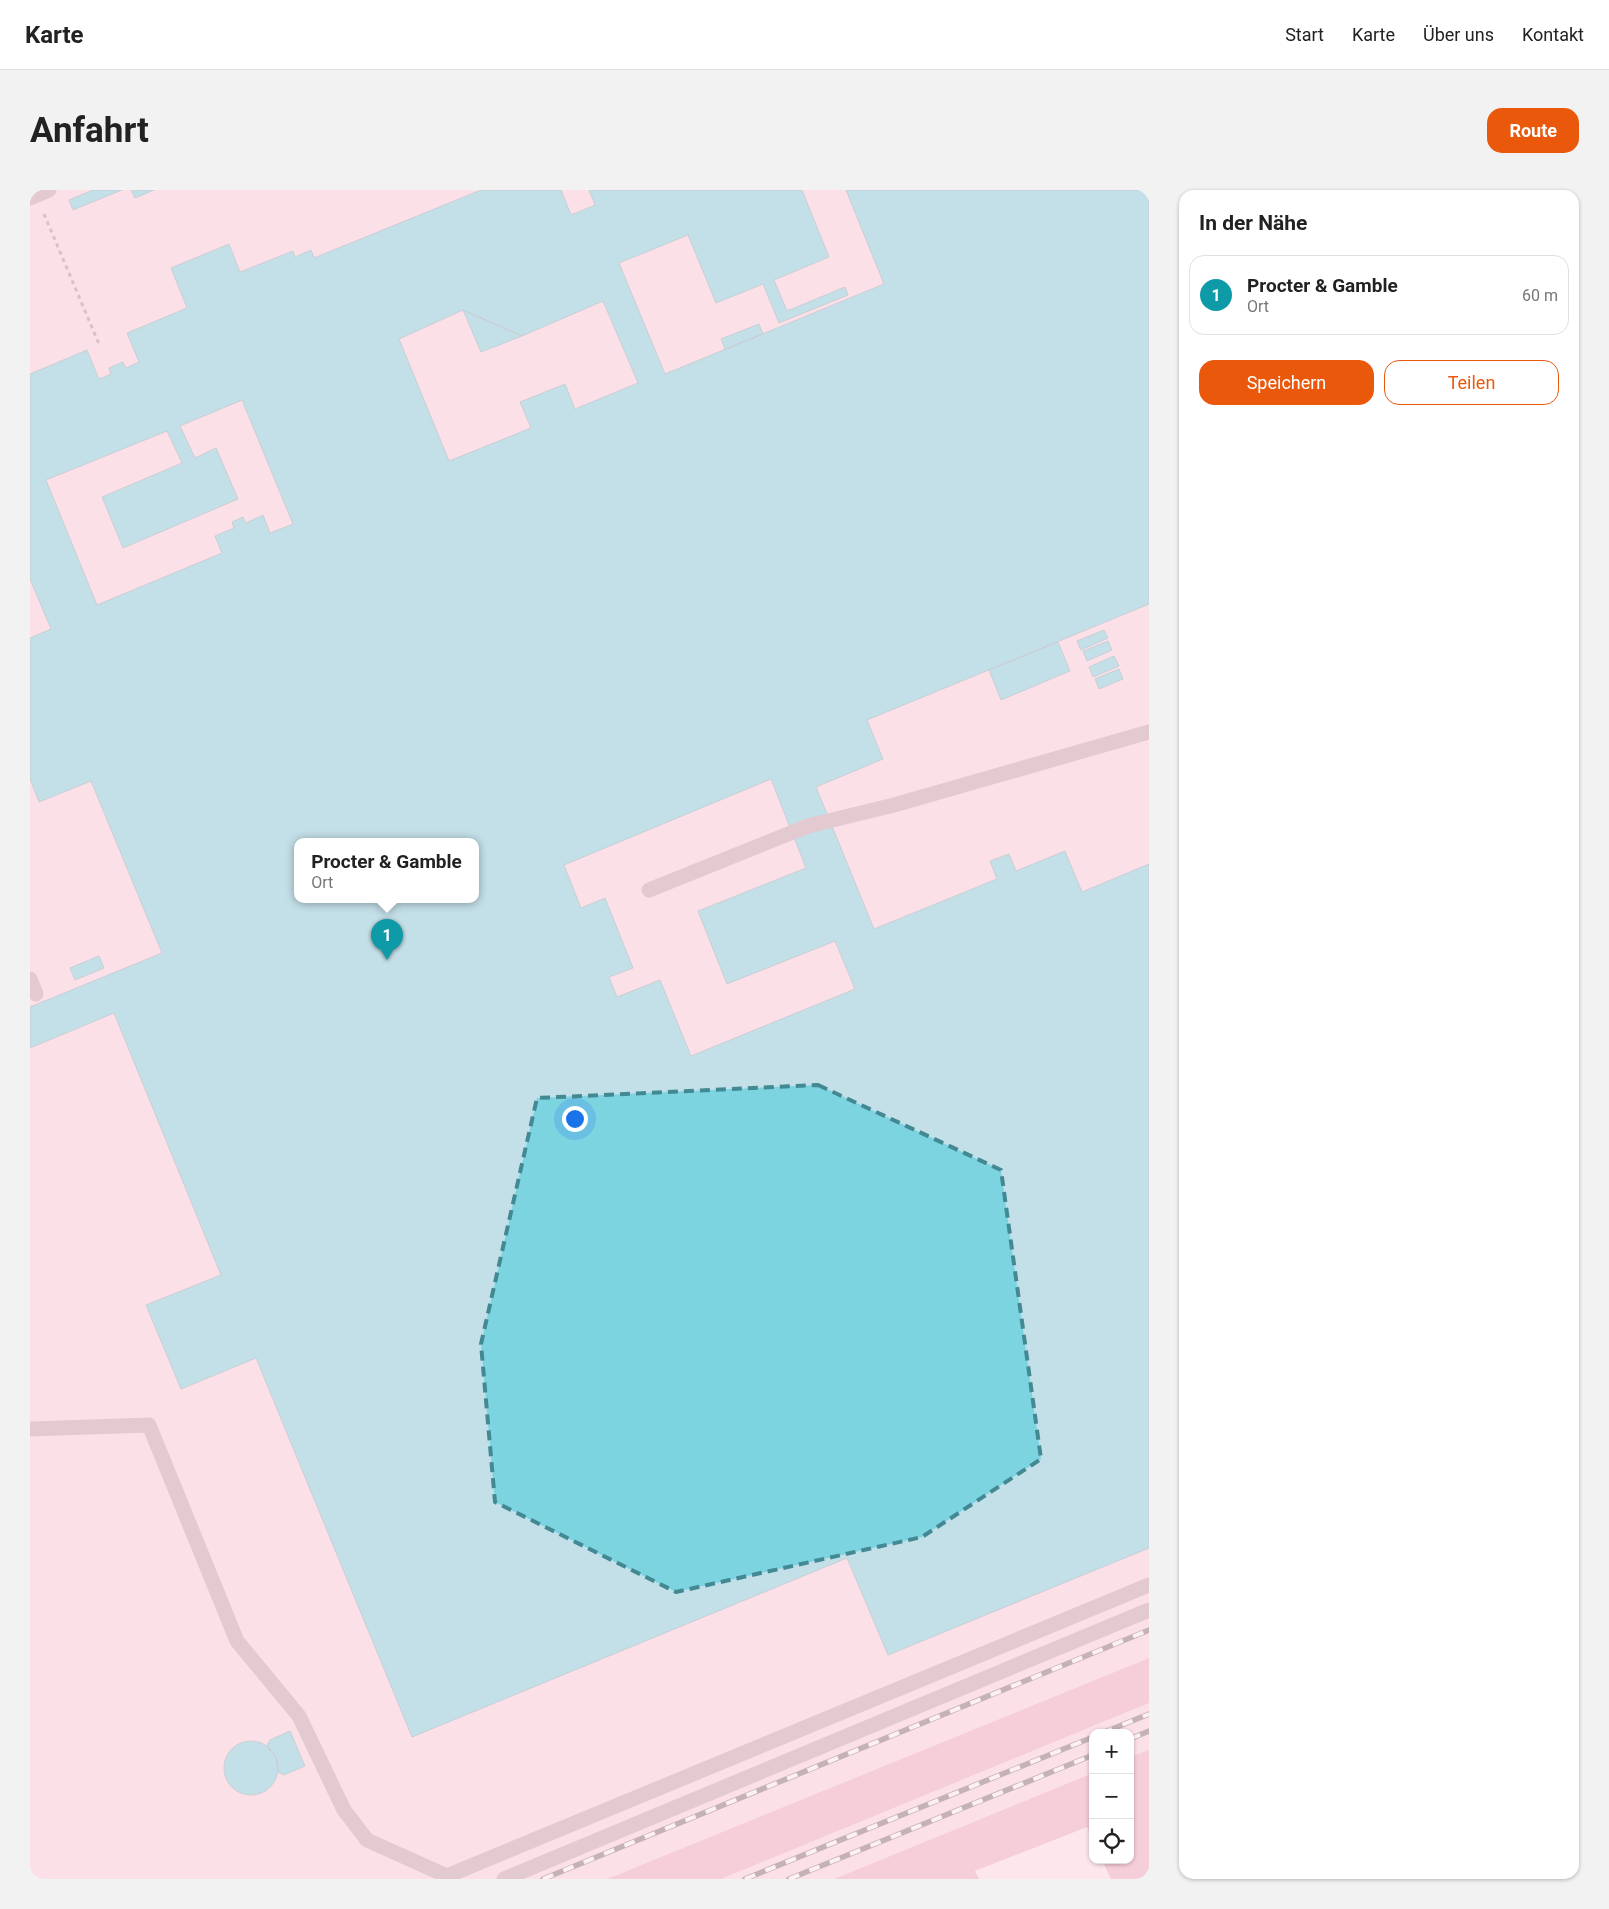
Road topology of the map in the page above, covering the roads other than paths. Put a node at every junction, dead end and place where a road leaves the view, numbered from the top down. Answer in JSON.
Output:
{"nodes":[{"id":1,"x":1149,"y":732,"type":"edge"},
{"id":2,"x":649,"y":890,"type":"dead end"},
{"id":3,"x":30,"y":979,"type":"edge"},
{"id":4,"x":36,"y":994,"type":"dead end"},
{"id":5,"x":30,"y":1429,"type":"edge"},
{"id":6,"x":1149,"y":1585,"type":"edge"},
{"id":7,"x":1149,"y":1610,"type":"edge"},
{"id":8,"x":445,"y":1878,"type":"edge"},
{"id":9,"x":504,"y":1879,"type":"edge"}],
"edges":[{"from":1,"to":2,"type":"lane"},
{"from":3,"to":4,"type":"lane"},
{"from":5,"to":8,"type":"lane"},
{"from":6,"to":8,"type":"lane"},
{"from":7,"to":9,"type":"lane"}]}
